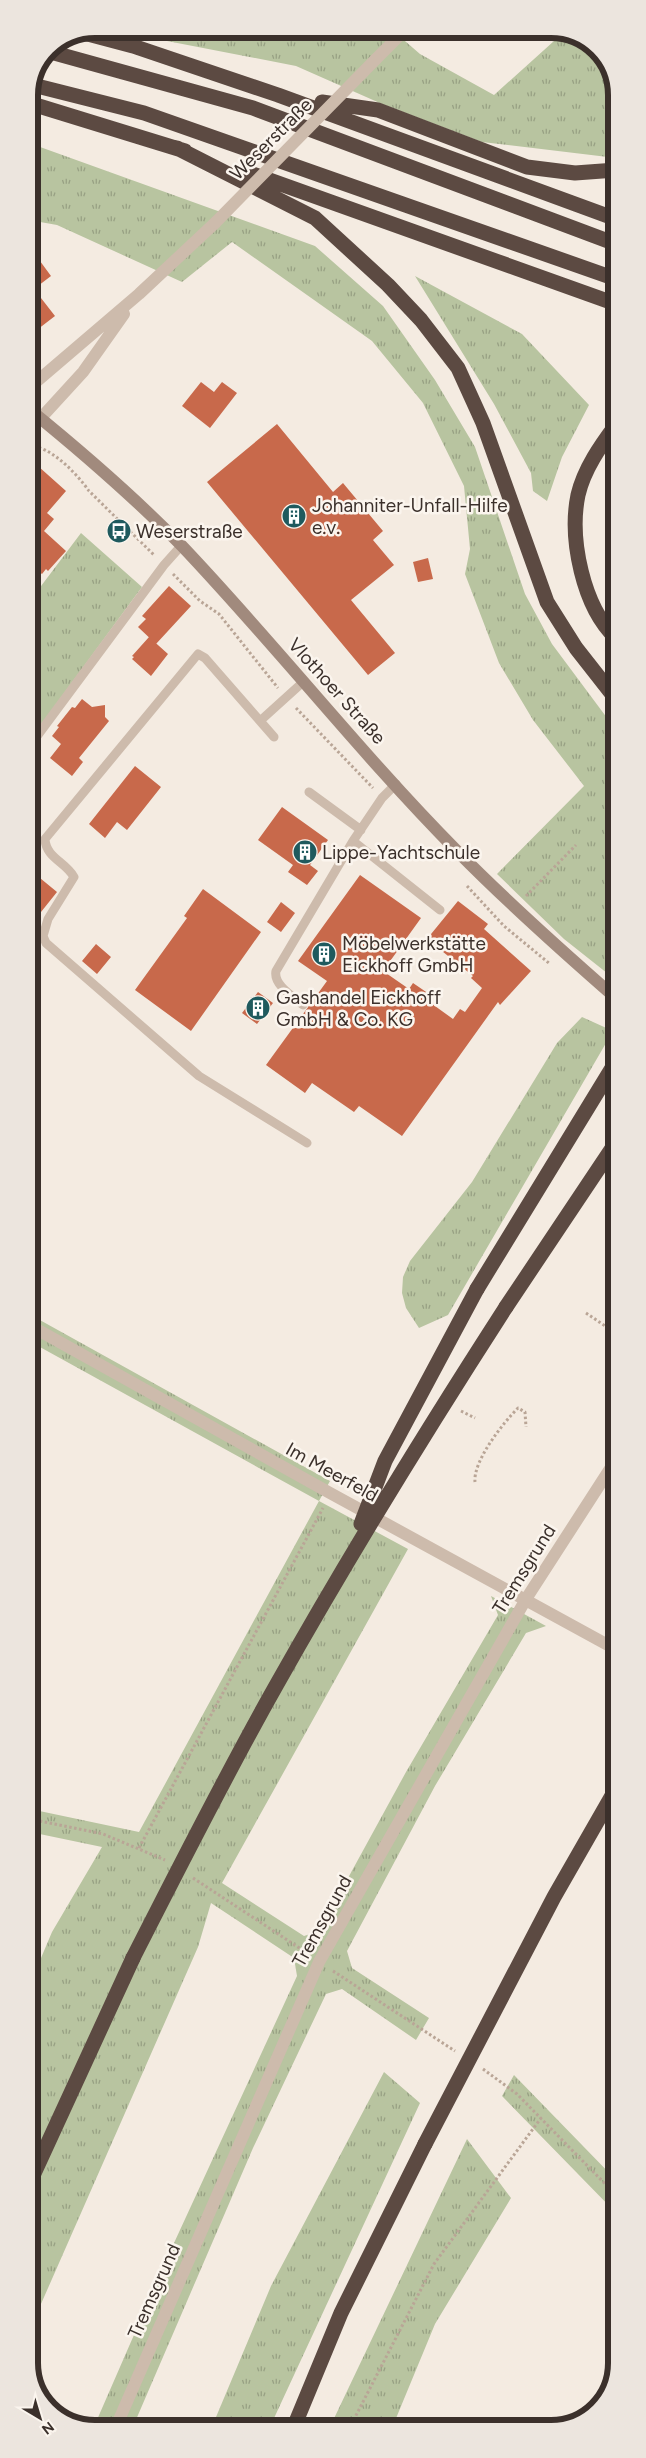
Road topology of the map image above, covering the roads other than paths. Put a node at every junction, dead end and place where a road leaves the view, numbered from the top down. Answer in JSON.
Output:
{"nodes":[{"id":1,"x":103,"y":38,"type":"edge"},
{"id":2,"x":396,"y":38,"type":"edge"},
{"id":3,"x":54,"y":54,"type":"edge"},
{"id":4,"x":39,"y":86,"type":"edge"},
{"id":5,"x":278,"y":95,"type":"junction"},
{"id":6,"x":38,"y":106,"type":"edge"},
{"id":7,"x":177,"y":148,"type":"junction"},
{"id":8,"x":608,"y":171,"type":"edge"},
{"id":9,"x":608,"y":216,"type":"edge"},
{"id":10,"x":608,"y":241,"type":"edge"},
{"id":11,"x":608,"y":276,"type":"edge"},
{"id":12,"x":139,"y":294,"type":"junction"},
{"id":13,"x":608,"y":301,"type":"edge"},
{"id":14,"x":38,"y":380,"type":"edge"},
{"id":15,"x":40,"y":419,"type":"joint"},
{"id":16,"x":608,"y":436,"type":"edge"},
{"id":17,"x":182,"y":546,"type":"junction"},
{"id":18,"x":608,"y":630,"type":"edge"},
{"id":19,"x":302,"y":683,"type":"junction"},
{"id":20,"x":608,"y":689,"type":"edge"},
{"id":21,"x":260,"y":721,"type":"junction"},
{"id":22,"x":38,"y":735,"type":"edge"},
{"id":23,"x":274,"y":737,"type":"dead end"},
{"id":24,"x":396,"y":784,"type":"junction"},
{"id":25,"x":309,"y":792,"type":"dead end"},
{"id":26,"x":361,"y":830,"type":"junction"},
{"id":27,"x":353,"y":841,"type":"junction"},
{"id":28,"x":440,"y":910,"type":"dead end"},
{"id":29,"x":608,"y":992,"type":"edge"},
{"id":30,"x":303,"y":1005,"type":"dead end"},
{"id":31,"x":608,"y":1073,"type":"edge"},
{"id":32,"x":308,"y":1143,"type":"dead end"},
{"id":33,"x":608,"y":1154,"type":"edge"},
{"id":34,"x":38,"y":1330,"type":"edge"},
{"id":35,"x":608,"y":1472,"type":"edge"},
{"id":36,"x":347,"y":1560,"type":"junction"},
{"id":37,"x":526,"y":1599,"type":"junction"},
{"id":38,"x":608,"y":1645,"type":"edge"},
{"id":39,"x":608,"y":1803,"type":"edge"},
{"id":40,"x":38,"y":2165,"type":"edge"},
{"id":41,"x":118,"y":2420,"type":"edge"},
{"id":42,"x":297,"y":2420,"type":"edge"}],
"edges":[{"from":1,"to":5,"type":"highway"},
{"from":2,"to":12,"type":"street","name":"Weserstraße","bridge":true},
{"from":3,"to":10,"type":"highway"},
{"from":4,"to":11,"type":"highway"},
{"from":5,"to":8,"type":"highway"},
{"from":5,"to":9,"type":"highway"},
{"from":6,"to":7,"type":"highway"},
{"from":7,"to":13,"type":"highway"},
{"from":7,"to":20,"type":"highway"},
{"from":12,"to":14,"type":"street","name":"Weserstraße"},
{"from":12,"to":15,"type":"street","name":"Weserstraße"},
{"from":15,"to":17,"type":"main road","name":"Vlothoer Straße"},
{"from":16,"to":18,"type":"highway"},
{"from":17,"to":19,"type":"main road","name":"Vlothoer Straße"},
{"from":17,"to":22,"type":"lane"},
{"from":19,"to":21,"type":"lane"},
{"from":19,"to":24,"type":"main road","name":"Vlothoer Straße"},
{"from":21,"to":23,"type":"lane"},
{"from":21,"to":32,"type":"lane"},
{"from":24,"to":26,"type":"lane"},
{"from":24,"to":29,"type":"main road","name":"Vlothoer Straße"},
{"from":25,"to":26,"type":"lane"},
{"from":26,"to":27,"type":"lane"},
{"from":27,"to":28,"type":"lane"},
{"from":27,"to":30,"type":"lane"},
{"from":31,"to":36,"type":"highway","bridge":true},
{"from":33,"to":36,"type":"highway","bridge":true},
{"from":34,"to":37,"type":"street","name":"Im Meerfeld"},
{"from":35,"to":37,"type":"street","name":"Tremsgrund"},
{"from":36,"to":40,"type":"highway","bridge":true},
{"from":37,"to":38,"type":"street","name":"Im Meerfeld"},
{"from":37,"to":41,"type":"street","name":"Tremsgrund"},
{"from":39,"to":42,"type":"highway","bridge":true}]}
